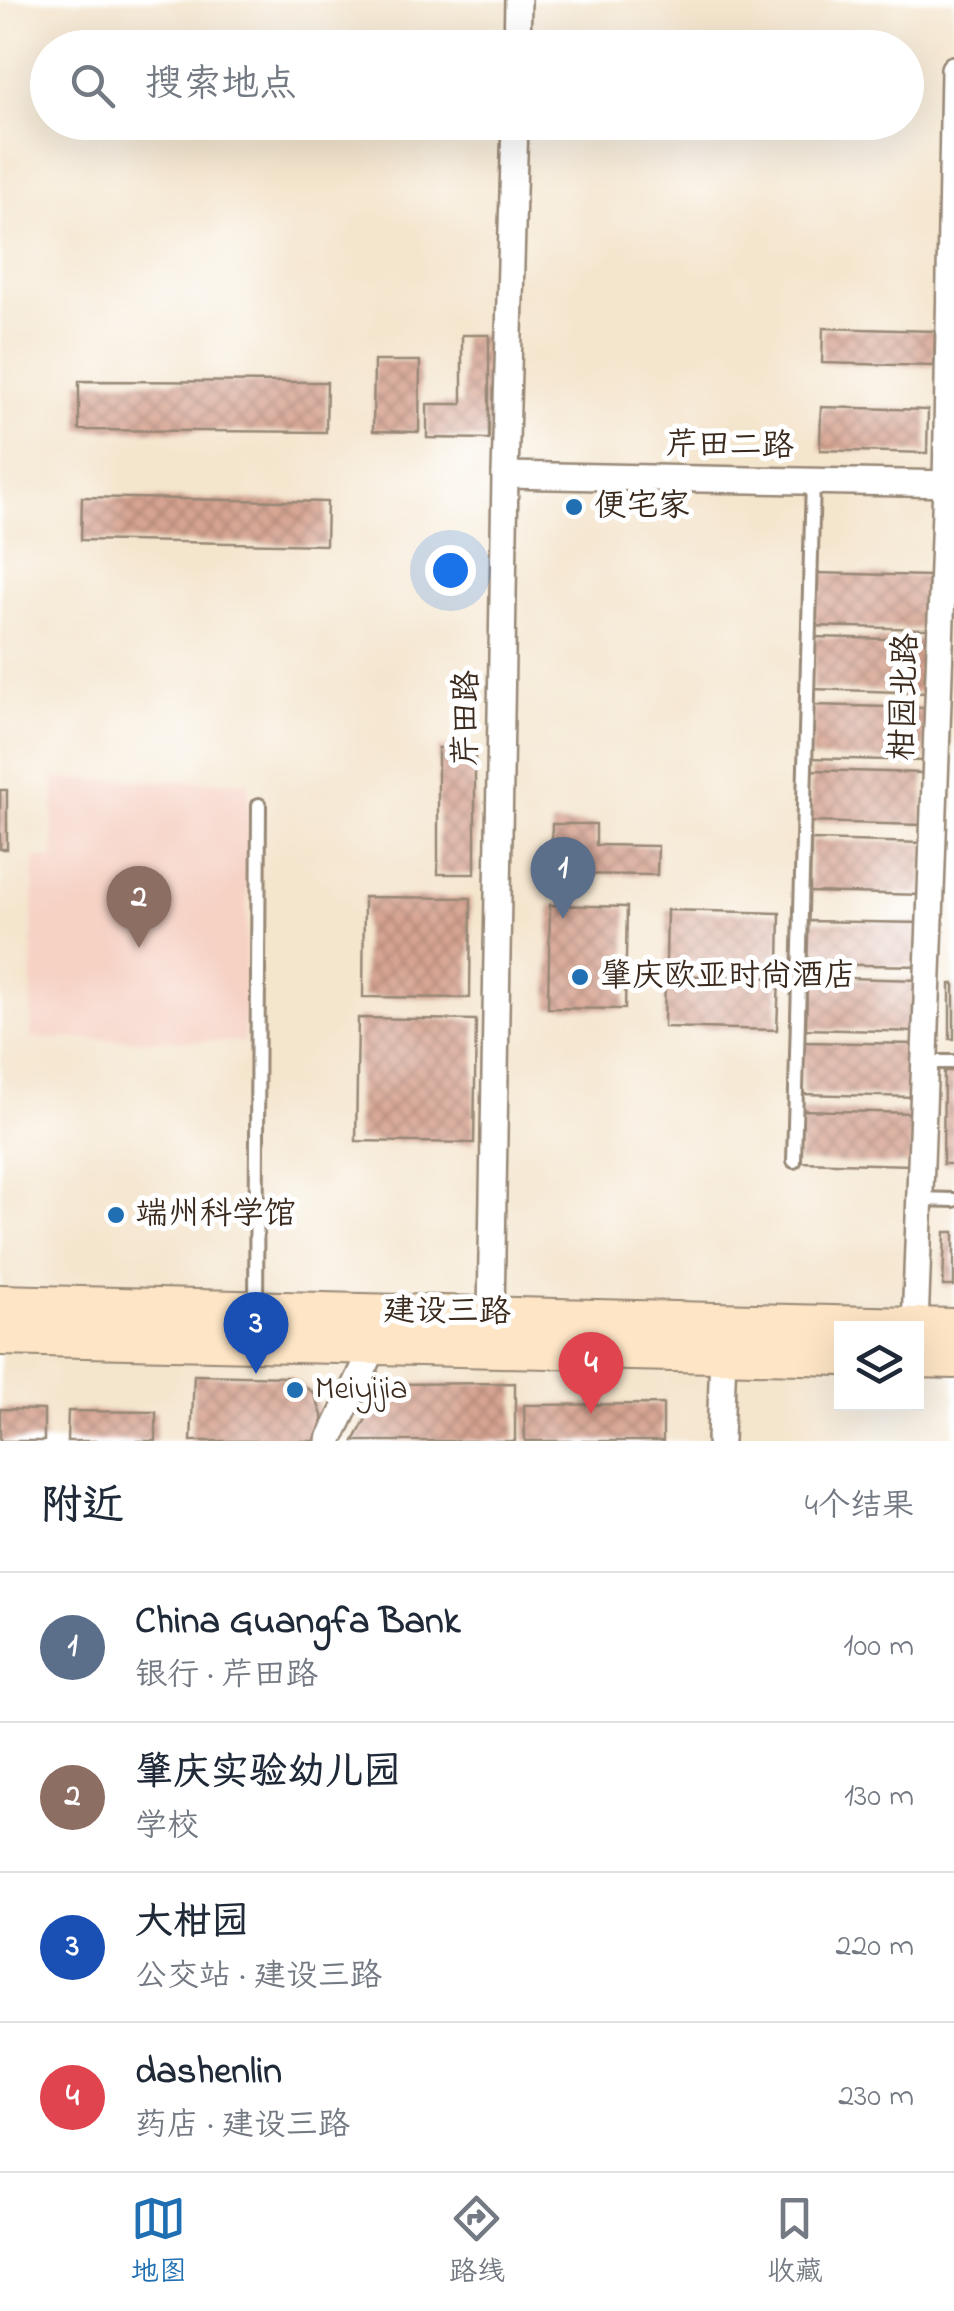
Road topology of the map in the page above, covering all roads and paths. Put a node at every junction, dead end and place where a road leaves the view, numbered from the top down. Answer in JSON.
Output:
{"nodes":[{"id":1,"x":518,"y":0,"type":"edge"},
{"id":2,"x":517,"y":30,"type":"edge"},
{"id":3,"x":954,"y":69,"type":"edge"},
{"id":4,"x":514,"y":140,"type":"edge"},
{"id":5,"x":505,"y":476,"type":"junction"},
{"id":6,"x":814,"y":481,"type":"junction"},
{"id":7,"x":950,"y":483,"type":"edge"},
{"id":8,"x":945,"y":767,"type":"edge"},
{"id":9,"x":259,"y":804,"type":"dead end"},
{"id":10,"x":925,"y":1062,"type":"junction"},
{"id":11,"x":954,"y":1062,"type":"edge"},
{"id":12,"x":794,"y":1161,"type":"dead end"},
{"id":13,"x":920,"y":1200,"type":"junction"},
{"id":14,"x":954,"y":1200,"type":"edge"},
{"id":15,"x":0,"y":1304,"type":"edge"},
{"id":16,"x":256,"y":1309,"type":"junction"},
{"id":17,"x":491,"y":1314,"type":"junction"},
{"id":18,"x":917,"y":1321,"type":"edge"},
{"id":19,"x":954,"y":1328,"type":"edge"},
{"id":20,"x":0,"y":1336,"type":"edge"},
{"id":21,"x":834,"y":1337,"type":"edge"},
{"id":22,"x":924,"y":1339,"type":"edge"},
{"id":23,"x":375,"y":1345,"type":"junction"},
{"id":24,"x":924,"y":1346,"type":"edge"},
{"id":25,"x":723,"y":1352,"type":"junction"},
{"id":26,"x":834,"y":1356,"type":"edge"},
{"id":27,"x":954,"y":1359,"type":"edge"},
{"id":28,"x":328,"y":1441,"type":"edge"},
{"id":29,"x":720,"y":1441,"type":"edge"}],
"edges":[{"from":1,"to":2,"type":"street"},
{"from":3,"to":7,"type":"street","name":"柑园北路"},
{"from":4,"to":5,"type":"street","name":"芹田路"},
{"from":5,"to":6,"type":"street","name":"芹田二路"},
{"from":5,"to":17,"type":"street","name":"芹田路"},
{"from":6,"to":7,"type":"street","name":"芹田二路"},
{"from":6,"to":12,"type":"lane"},
{"from":7,"to":8,"type":"street","name":"柑园北路"},
{"from":8,"to":10,"type":"street","name":"柑园北路"},
{"from":9,"to":16,"type":"lane"},
{"from":10,"to":11,"type":"lane"},
{"from":10,"to":13,"type":"street","name":"柑园北路"},
{"from":13,"to":14,"type":"lane"},
{"from":13,"to":18,"type":"street","name":"柑园北路"},
{"from":15,"to":16,"type":"main road","name":"建设三路"},
{"from":16,"to":17,"type":"main road","name":"建设三路"},
{"from":17,"to":21,"type":"main road","name":"建设三路"},
{"from":19,"to":22,"type":"main road","name":"建设三路"},
{"from":20,"to":23,"type":"main road","name":"建设三路"},
{"from":23,"to":25,"type":"main road","name":"建设三路"},
{"from":23,"to":28,"type":"street"},
{"from":24,"to":27,"type":"main road","name":"建设三路"},
{"from":25,"to":26,"type":"main road","name":"建设三路"},
{"from":25,"to":29,"type":"street"}]}
